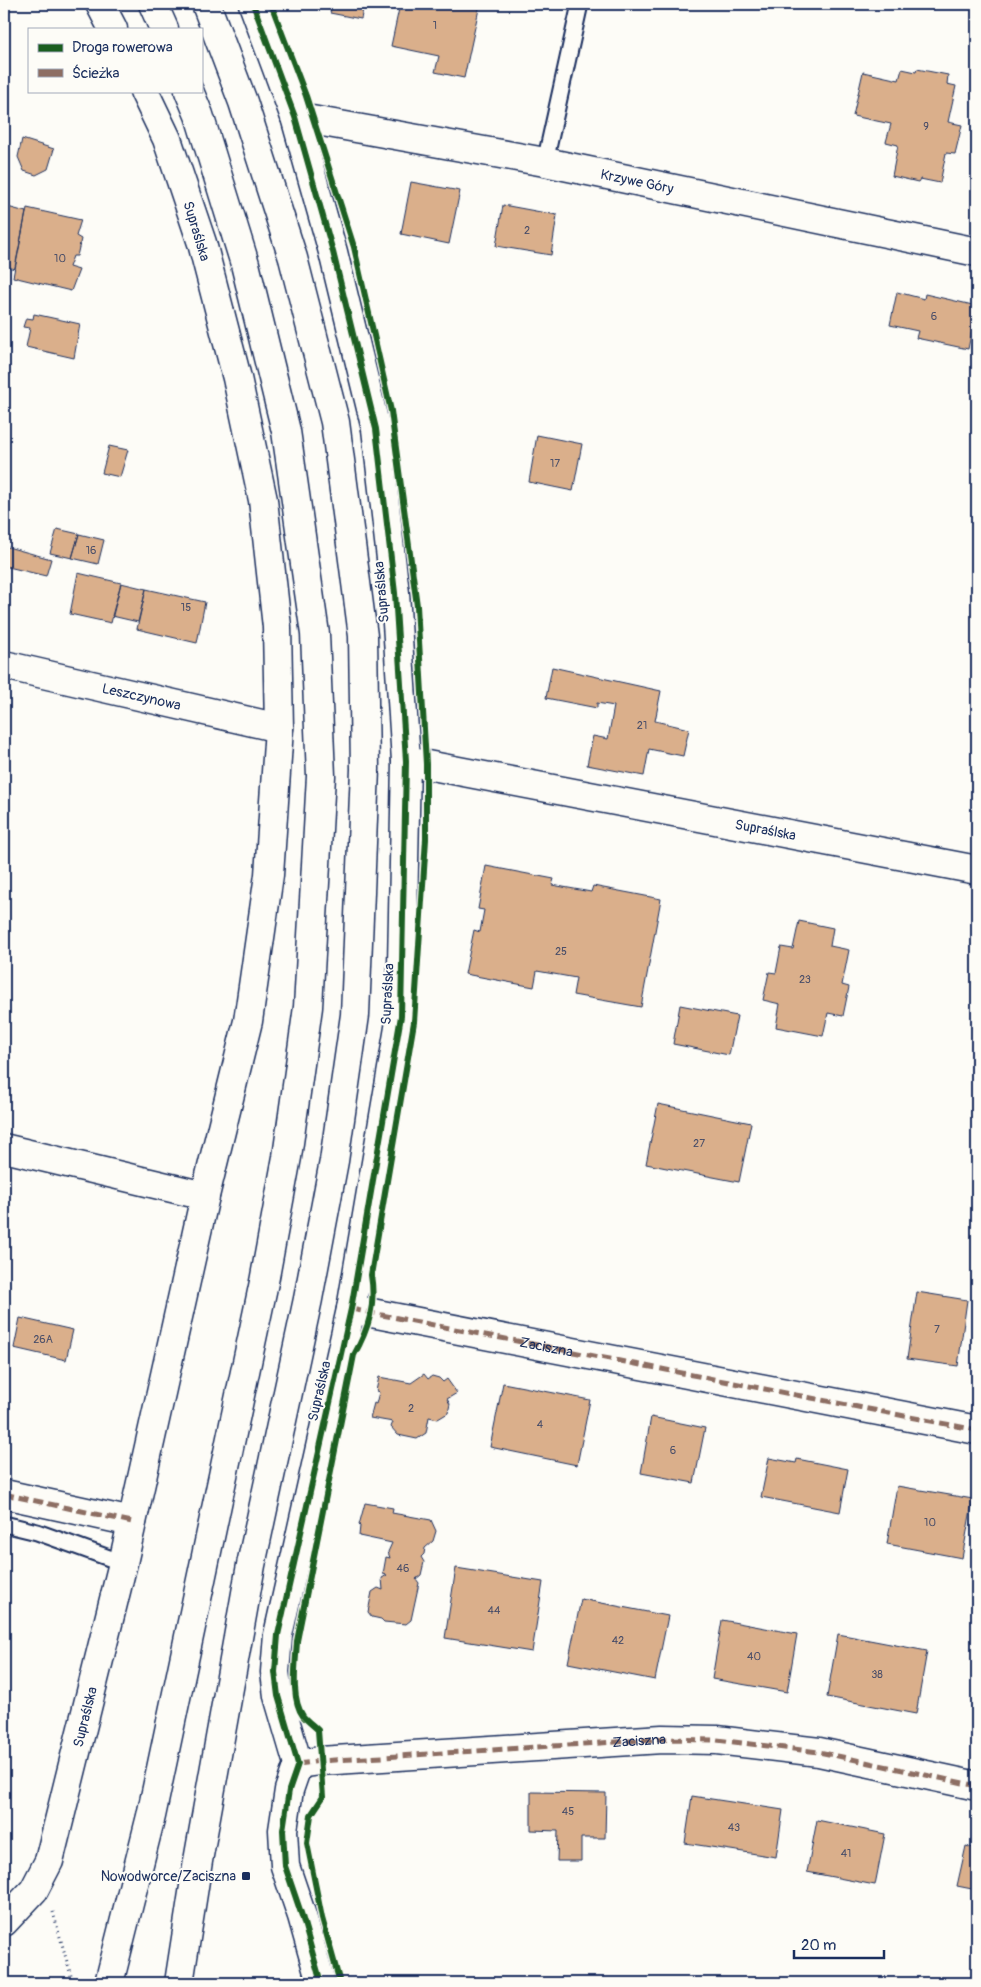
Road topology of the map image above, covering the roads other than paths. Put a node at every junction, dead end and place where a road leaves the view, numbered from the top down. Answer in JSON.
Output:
{"nodes":[{"id":1,"x":100,"y":4,"type":"edge"},
{"id":2,"x":154,"y":4,"type":"edge"},
{"id":3,"x":206,"y":4,"type":"edge"},
{"id":4,"x":253,"y":4,"type":"edge"},
{"id":5,"x":580,"y":4,"type":"edge"},
{"id":6,"x":112,"y":28,"type":"edge"},
{"id":7,"x":164,"y":28,"type":"edge"},
{"id":8,"x":144,"y":92,"type":"edge"},
{"id":9,"x":189,"y":92,"type":"edge"},
{"id":10,"x":295,"y":117,"type":"junction"},
{"id":11,"x":545,"y":162,"type":"junction"},
{"id":12,"x":977,"y":252,"type":"edge"},
{"id":13,"x":4,"y":664,"type":"edge"},
{"id":14,"x":279,"y":728,"type":"junction"},
{"id":15,"x":406,"y":761,"type":"junction"},
{"id":16,"x":977,"y":870,"type":"edge"},
{"id":17,"x":4,"y":1148,"type":"edge"},
{"id":18,"x":205,"y":1196,"type":"junction"},
{"id":19,"x":351,"y":1309,"type":"junction"},
{"id":20,"x":977,"y":1430,"type":"edge"},
{"id":21,"x":4,"y":1494,"type":"edge"},
{"id":22,"x":132,"y":1522,"type":"junction"},
{"id":23,"x":4,"y":1524,"type":"edge"},
{"id":24,"x":123,"y":1563,"type":"junction"},
{"id":25,"x":298,"y":1764,"type":"junction"},
{"id":26,"x":977,"y":1786,"type":"edge"},
{"id":27,"x":4,"y":1922,"type":"edge"},
{"id":28,"x":109,"y":1983,"type":"edge"},
{"id":29,"x":180,"y":1983,"type":"edge"},
{"id":30,"x":320,"y":1983,"type":"edge"}],
"edges":[{"from":1,"to":6,"type":"street"},
{"from":2,"to":7,"type":"street"},
{"from":3,"to":29,"type":"street"},
{"from":4,"to":10,"type":"street","name":"Supraślska"},
{"from":5,"to":11,"type":"lane"},
{"from":8,"to":14,"type":"street","name":"Supraślska"},
{"from":9,"to":28,"type":"street"},
{"from":10,"to":11,"type":"street","name":"Krzywe Góry"},
{"from":10,"to":15,"type":"street","name":"Supraślska"},
{"from":11,"to":12,"type":"street","name":"Krzywe Góry"},
{"from":13,"to":14,"type":"street","name":"Leszczynowa"},
{"from":14,"to":18,"type":"street","name":"Supraślska"},
{"from":15,"to":16,"type":"street","name":"Supraślska"},
{"from":15,"to":19,"type":"street","name":"Supraślska"},
{"from":17,"to":18,"type":"street"},
{"from":18,"to":22,"type":"street","name":"Supraślska"},
{"from":19,"to":20,"type":"street","name":"Zaciszna"},
{"from":19,"to":25,"type":"street","name":"Supraślska"},
{"from":21,"to":22,"type":"street"},
{"from":22,"to":24,"type":"street","name":"Supraślska"},
{"from":23,"to":24,"type":"lane"},
{"from":24,"to":27,"type":"street","name":"Supraślska"},
{"from":25,"to":26,"type":"street","name":"Zaciszna"},
{"from":25,"to":30,"type":"street"}]}
